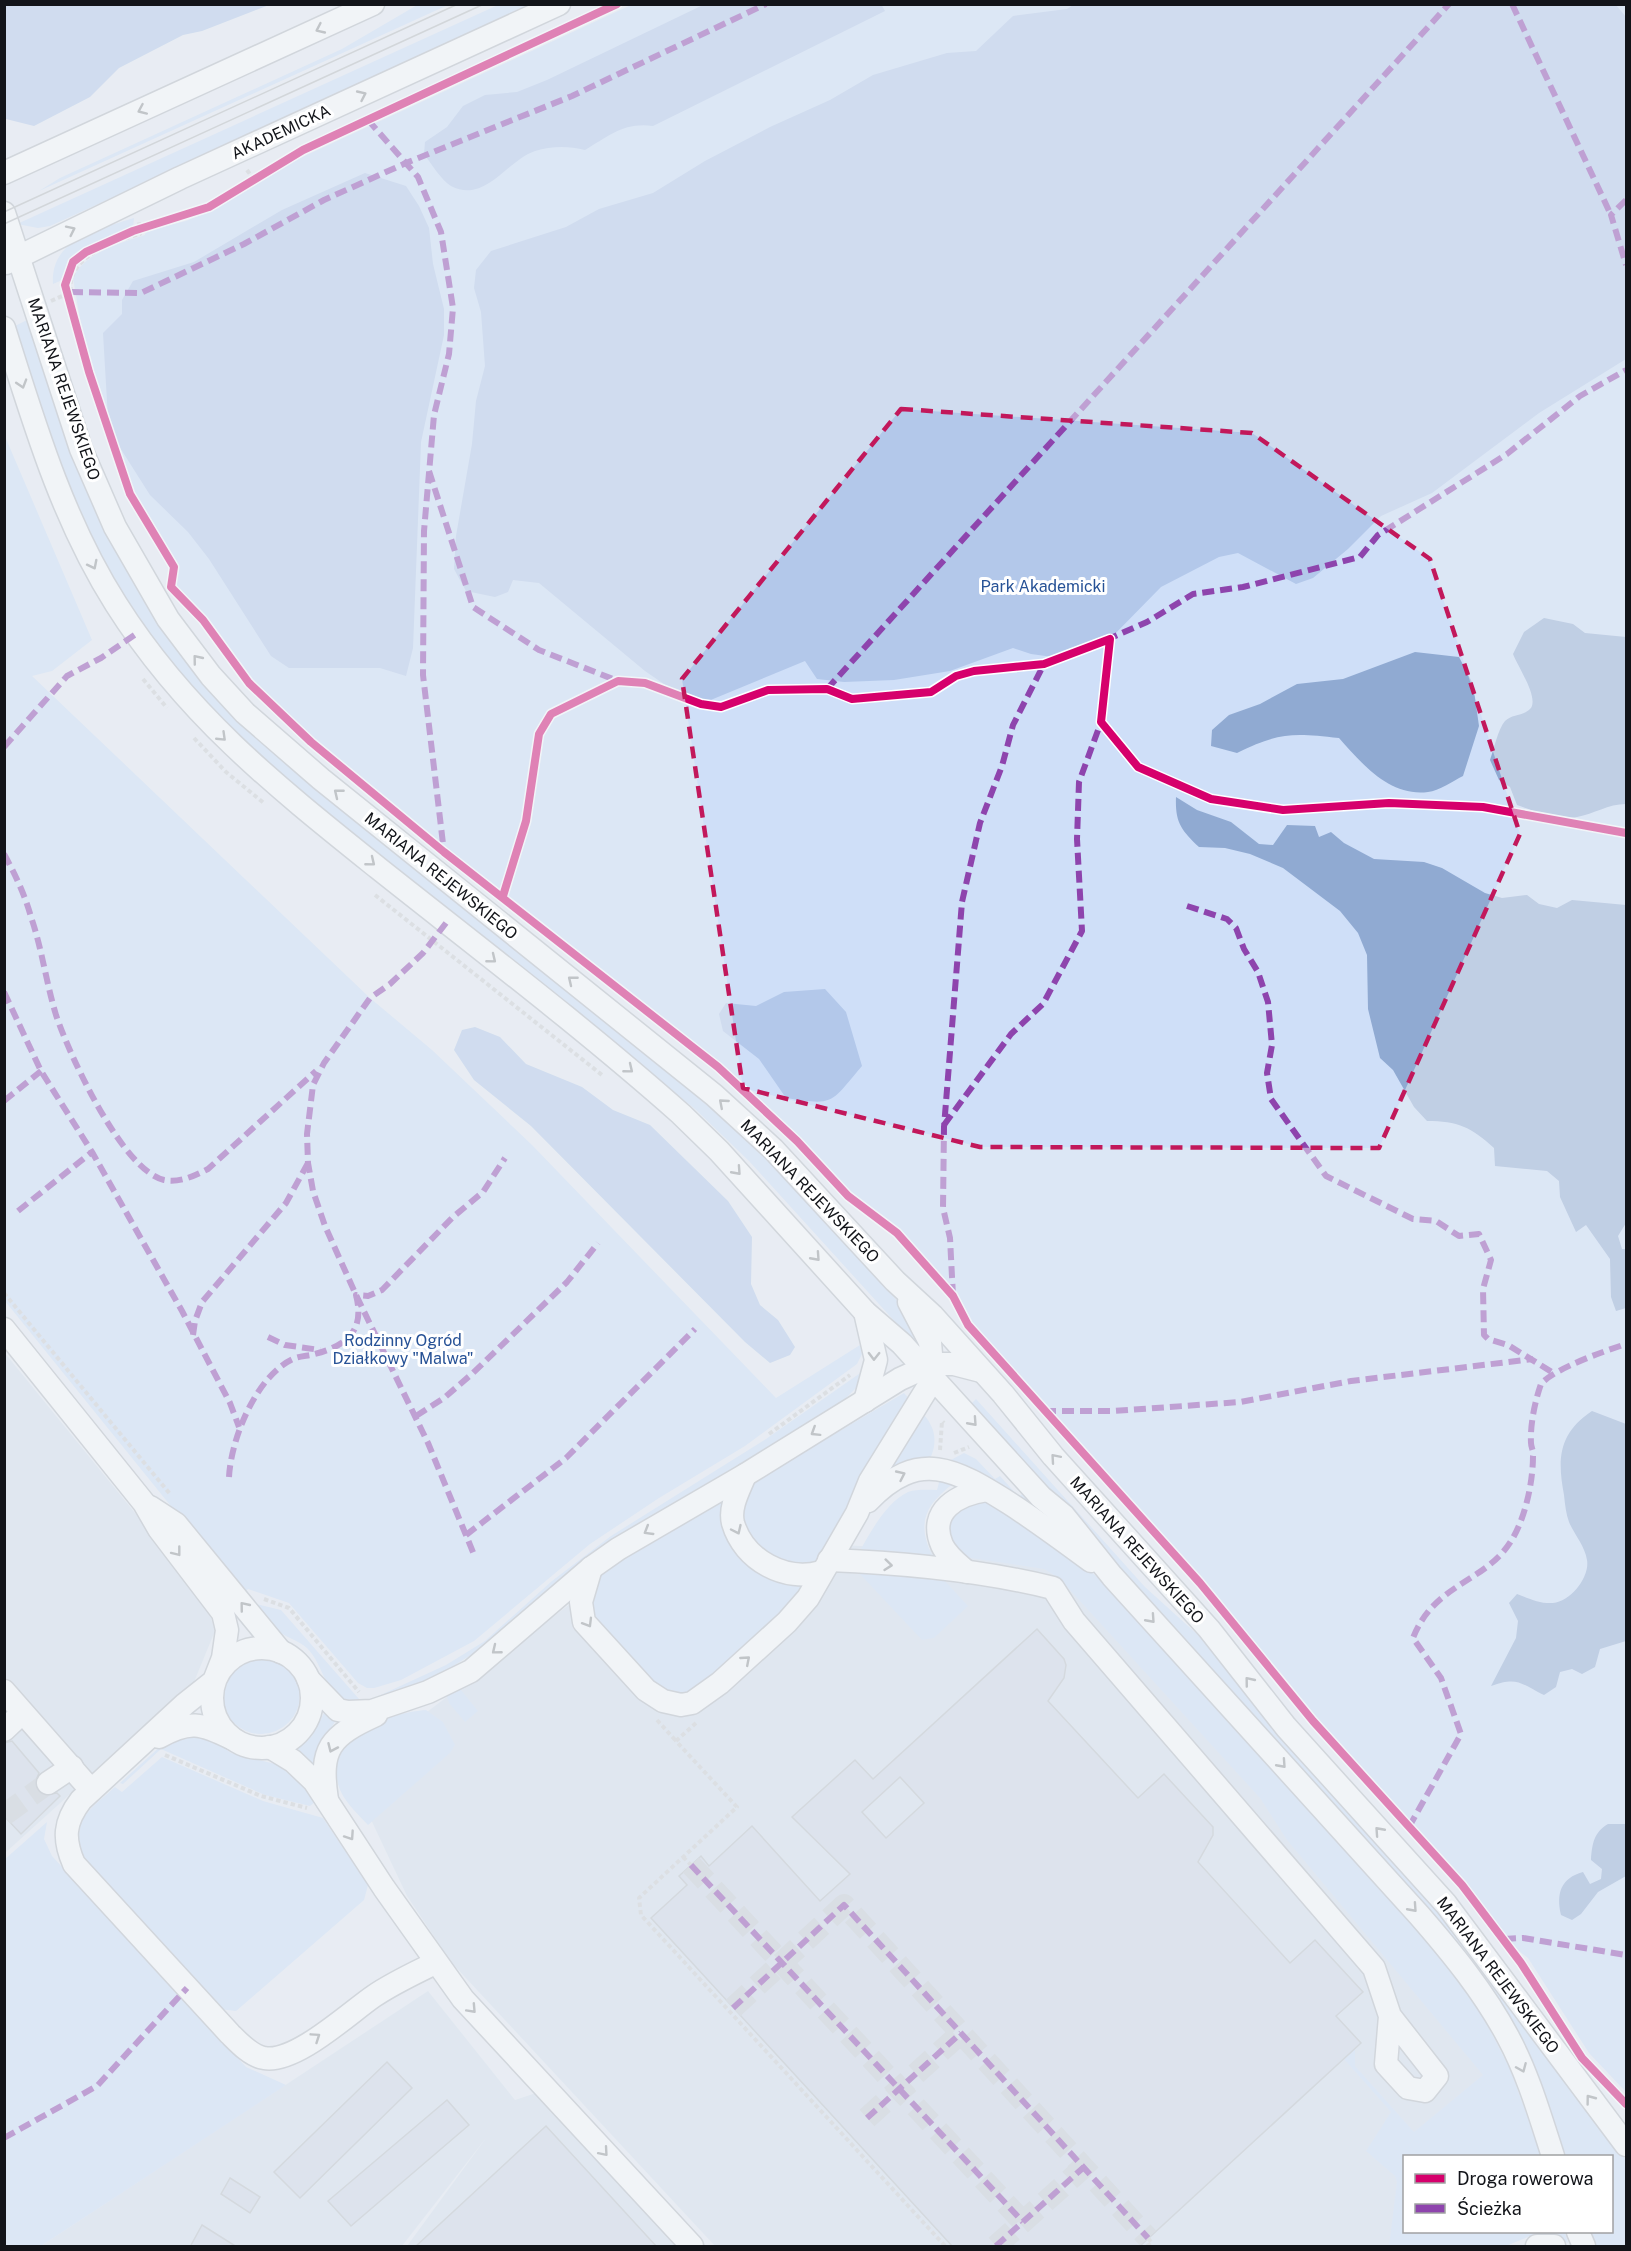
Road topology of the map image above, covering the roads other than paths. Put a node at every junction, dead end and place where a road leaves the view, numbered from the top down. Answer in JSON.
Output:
{"nodes":[{"id":1,"x":373,"y":4,"type":"edge"},
{"id":2,"x":559,"y":4,"type":"edge"},
{"id":3,"x":4,"y":173,"type":"edge"},
{"id":4,"x":4,"y":213,"type":"edge"},
{"id":5,"x":11,"y":259,"type":"edge"},
{"id":6,"x":4,"y":328,"type":"edge"},
{"id":7,"x":895,"y":1281,"type":"junction"},
{"id":8,"x":866,"y":1312,"type":"junction"},
{"id":9,"x":4,"y":1329,"type":"edge"},
{"id":10,"x":930,"y":1370,"type":"junction"},
{"id":11,"x":981,"y":1371,"type":"junction"},
{"id":12,"x":865,"y":1401,"type":"junction"},
{"id":13,"x":745,"y":1475,"type":"junction"},
{"id":14,"x":987,"y":1490,"type":"junction"},
{"id":15,"x":144,"y":1503,"type":"junction"},
{"id":16,"x":857,"y":1513,"type":"junction"},
{"id":17,"x":825,"y":1566,"type":"junction"},
{"id":18,"x":591,"y":1568,"type":"junction"},
{"id":19,"x":967,"y":1572,"type":"junction"},
{"id":20,"x":1112,"y":1576,"type":"junction"},
{"id":21,"x":281,"y":1652,"type":"junction"},
{"id":22,"x":308,"y":1679,"type":"junction"},
{"id":23,"x":214,"y":1681,"type":"junction"},
{"id":24,"x":4,"y":1691,"type":"edge"},
{"id":25,"x":415,"y":1697,"type":"junction"},
{"id":26,"x":22,"y":1713,"type":"junction"},
{"id":27,"x":4,"y":1730,"type":"edge"},
{"id":28,"x":232,"y":1738,"type":"junction"},
{"id":29,"x":270,"y":1747,"type":"junction"},
{"id":30,"x":137,"y":1749,"type":"junction"},
{"id":31,"x":72,"y":1767,"type":"junction"},
{"id":32,"x":48,"y":1783,"type":"tunnel mouth"},
{"id":33,"x":91,"y":1790,"type":"junction"},
{"id":34,"x":332,"y":1809,"type":"junction"},
{"id":35,"x":435,"y":1963,"type":"junction"},
{"id":36,"x":1390,"y":2016,"type":"dead end"},
{"id":37,"x":1626,"y":2145,"type":"edge"},
{"id":38,"x":1552,"y":2155,"type":"edge"},
{"id":39,"x":1578,"y":2233,"type":"edge"},
{"id":40,"x":692,"y":2247,"type":"edge"},
{"id":41,"x":1537,"y":2247,"type":"edge"},
{"id":42,"x":1554,"y":2247,"type":"edge"},
{"id":43,"x":1584,"y":2247,"type":"edge"}],
"edges":[{"from":1,"to":3,"type":"street","one_way":true},
{"from":5,"to":2,"type":"street","name":"AKADEMICKA","one_way":true},
{"from":4,"to":5,"type":"street","name":"MARIANA REJEWSKIEGO"},
{"from":7,"to":5,"type":"street","name":"MARIANA REJEWSKIEGO","one_way":true},
{"from":6,"to":8,"type":"street","name":"MARIANA REJEWSKIEGO","one_way":true},
{"from":7,"to":10,"type":"street"},
{"from":7,"to":11,"type":"street","name":"MARIANA REJEWSKIEGO"},
{"from":8,"to":10,"type":"street","name":"MARIANA REJEWSKIEGO"},
{"from":8,"to":12,"type":"street","one_way":true},
{"from":9,"to":15,"type":"street"},
{"from":10,"to":11,"type":"street"},
{"from":10,"to":12,"type":"street"},
{"from":10,"to":16,"type":"street"},
{"from":10,"to":20,"type":"street","name":"MARIANA REJEWSKIEGO","one_way":true},
{"from":37,"to":11,"type":"street","name":"MARIANA REJEWSKIEGO","one_way":true},
{"from":12,"to":13,"type":"street","one_way":true},
{"from":13,"to":17,"type":"street","one_way":true},
{"from":13,"to":18,"type":"street","one_way":true},
{"from":16,"to":14,"type":"street","one_way":true},
{"from":14,"to":19,"type":"street"},
{"from":14,"to":20,"type":"street"},
{"from":21,"to":15,"type":"street","one_way":true},
{"from":15,"to":23,"type":"street","one_way":true},
{"from":16,"to":17,"type":"street"},
{"from":18,"to":17,"type":"street","one_way":true},
{"from":17,"to":19,"type":"street","one_way":true},
{"from":18,"to":25,"type":"street","one_way":true},
{"from":19,"to":36,"type":"street"},
{"from":20,"to":38,"type":"street","name":"MARIANA REJEWSKIEGO","one_way":true},
{"from":21,"to":22,"type":"street"},
{"from":21,"to":23,"type":"street"},
{"from":22,"to":25,"type":"street"},
{"from":22,"to":29,"type":"street"},
{"from":23,"to":28,"type":"street"},
{"from":23,"to":30,"type":"street"},
{"from":24,"to":26,"type":"street"},
{"from":25,"to":34,"type":"street","one_way":true},
{"from":26,"to":27,"type":"street"},
{"from":26,"to":31,"type":"street"},
{"from":28,"to":29,"type":"street"},
{"from":28,"to":30,"type":"street"},
{"from":29,"to":34,"type":"street"},
{"from":30,"to":33,"type":"street"},
{"from":31,"to":32,"type":"street"},
{"from":31,"to":33,"type":"street"},
{"from":33,"to":35,"type":"street","one_way":true},
{"from":34,"to":35,"type":"street","one_way":true},
{"from":35,"to":40,"type":"street","one_way":true},
{"from":39,"to":43,"type":"street"},
{"from":41,"to":42,"type":"street"}]}
